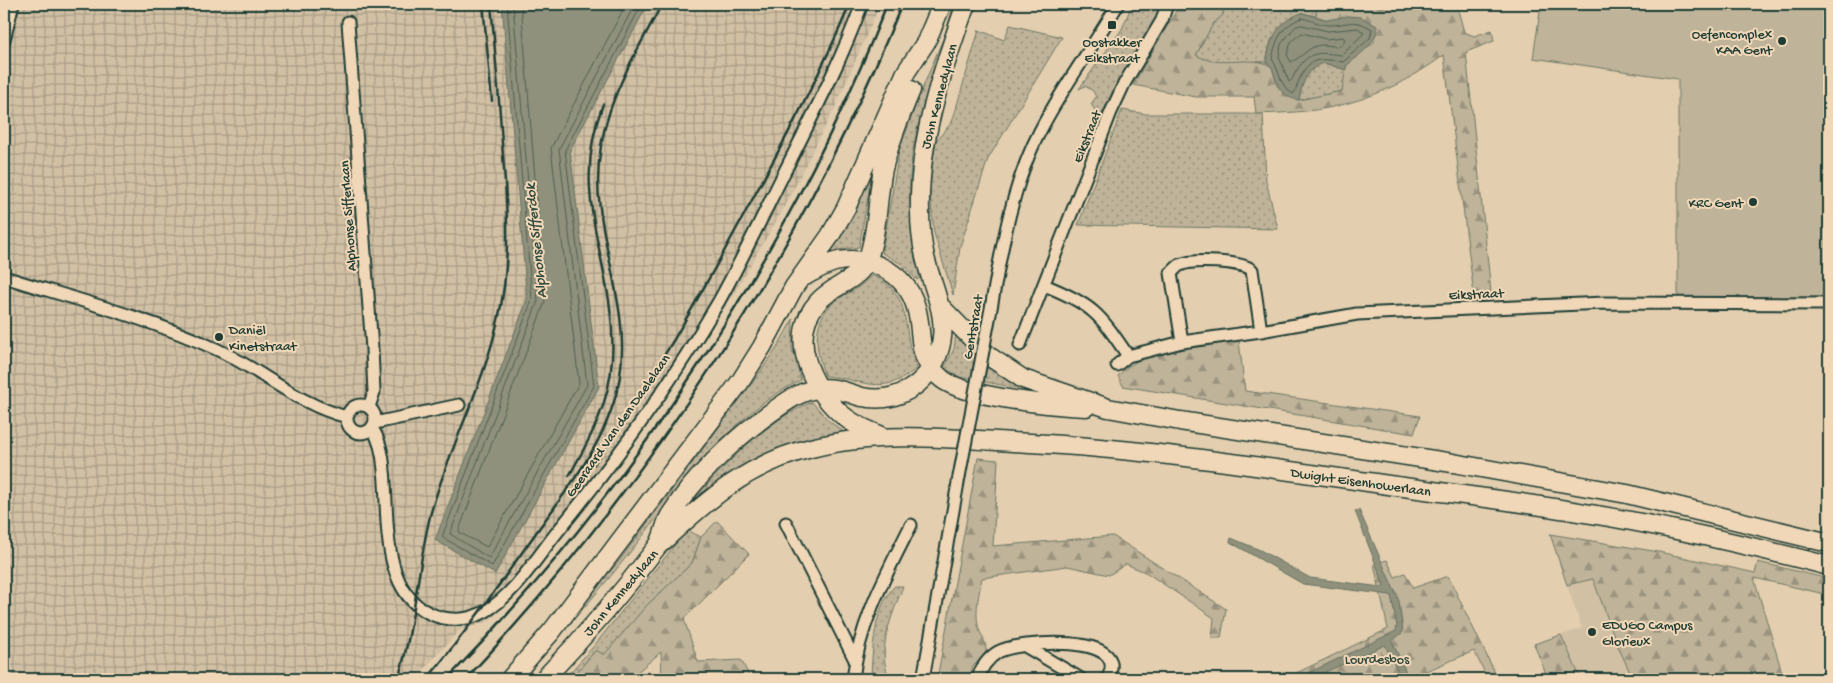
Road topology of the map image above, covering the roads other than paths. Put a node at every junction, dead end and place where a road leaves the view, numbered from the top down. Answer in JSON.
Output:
{"nodes":[{"id":1,"x":13,"y":4,"type":"edge"},
{"id":2,"x":862,"y":4,"type":"edge"},
{"id":3,"x":942,"y":4,"type":"edge"},
{"id":4,"x":966,"y":4,"type":"edge"},
{"id":5,"x":1118,"y":4,"type":"edge"},
{"id":6,"x":1167,"y":4,"type":"edge"},
{"id":7,"x":348,"y":22,"type":"dead end"},
{"id":8,"x":4,"y":40,"type":"edge"},
{"id":9,"x":926,"y":42,"type":"junction"},
{"id":10,"x":866,"y":261,"type":"junction"},
{"id":11,"x":4,"y":277,"type":"edge"},
{"id":12,"x":802,"y":278,"type":"junction"},
{"id":13,"x":1044,"y":285,"type":"junction"},
{"id":14,"x":1829,"y":304,"type":"edge"},
{"id":15,"x":942,"y":308,"type":"junction"},
{"id":16,"x":1261,"y":331,"type":"junction"},
{"id":17,"x":1182,"y":342,"type":"junction"},
{"id":18,"x":1020,"y":345,"type":"dead end"},
{"id":19,"x":1128,"y":356,"type":"junction"},
{"id":20,"x":1117,"y":365,"type":"dead end"},
{"id":21,"x":932,"y":369,"type":"junction"},
{"id":22,"x":818,"y":388,"type":"junction"},
{"id":23,"x":459,"y":406,"type":"dead end"},
{"id":24,"x":369,"y":407,"type":"junction"},
{"id":25,"x":1108,"y":408,"type":"junction"},
{"id":26,"x":347,"y":417,"type":"junction"},
{"id":27,"x":374,"y":426,"type":"junction"},
{"id":28,"x":886,"y":438,"type":"junction"},
{"id":29,"x":786,"y":523,"type":"dead end"},
{"id":30,"x":911,"y":525,"type":"dead end"},
{"id":31,"x":1829,"y":543,"type":"edge"},
{"id":32,"x":660,"y":544,"type":"junction"},
{"id":33,"x":1829,"y":566,"type":"edge"},
{"id":34,"x":1023,"y":645,"type":"junction"},
{"id":35,"x":855,"y":660,"type":"junction"},
{"id":36,"x":510,"y":679,"type":"edge"},
{"id":37,"x":544,"y":679,"type":"edge"},
{"id":38,"x":853,"y":679,"type":"edge"},
{"id":39,"x":923,"y":679,"type":"edge"},
{"id":40,"x":978,"y":679,"type":"edge"},
{"id":41,"x":1081,"y":679,"type":"edge"},
{"id":42,"x":1107,"y":679,"type":"edge"}],
"edges":[{"from":1,"to":8,"type":"street"},
{"from":2,"to":27,"type":"street","name":"Geeraard Van den Daelelaan"},
{"from":3,"to":9,"type":"highway","name":"John Kennedylaan"},
{"from":4,"to":15,"type":"highway","name":"John Kennedylaan"},
{"from":5,"to":39,"type":"street","name":"Gentstraat","bridge":true},
{"from":6,"to":13,"type":"street","name":"Eikstraat"},
{"from":7,"to":24,"type":"street","name":"Alphonse Sifferlaan"},
{"from":9,"to":10,"type":"highway","name":"Dwight Eisenhowerlaan"},
{"from":9,"to":12,"type":"highway","name":"John Kennedylaan"},
{"from":10,"to":12,"type":"highway","name":"John Kennedylaan"},
{"from":10,"to":21,"type":"highway","name":"John Kennedylaan"},
{"from":10,"to":22,"type":"highway","name":"Dwight Eisenhowerlaan"},
{"from":11,"to":26,"type":"street"},
{"from":12,"to":36,"type":"highway","name":"John Kennedylaan"},
{"from":13,"to":18,"type":"street","name":"Eikstraat"},
{"from":13,"to":19,"type":"street"},
{"from":14,"to":16,"type":"street","name":"Eikstraat"},
{"from":15,"to":21,"type":"highway","name":"John Kennedylaan"},
{"from":15,"to":25,"type":"highway","name":"John Kennedylaan"},
{"from":16,"to":17,"type":"street","name":"Eikstraat"},
{"from":16,"to":17,"type":"street"},
{"from":17,"to":19,"type":"street","name":"Eikstraat"},
{"from":19,"to":20,"type":"street","name":"Eikstraat"},
{"from":21,"to":22,"type":"highway","name":"John Kennedylaan"},
{"from":21,"to":25,"type":"highway","name":"John Kennedylaan"},
{"from":22,"to":28,"type":"highway","name":"Dwight Eisenhowerlaan"},
{"from":22,"to":32,"type":"highway","name":"John Kennedylaan"},
{"from":23,"to":27,"type":"street"},
{"from":24,"to":26,"type":"street"},
{"from":24,"to":27,"type":"street"},
{"from":25,"to":31,"type":"highway"},
{"from":26,"to":27,"type":"street"},
{"from":28,"to":32,"type":"highway","name":"Dwight Eisenhowerlaan"},
{"from":28,"to":33,"type":"highway","name":"Dwight Eisenhowerlaan"},
{"from":29,"to":35,"type":"street"},
{"from":30,"to":35,"type":"street"},
{"from":32,"to":37,"type":"highway","name":"John Kennedylaan"},
{"from":34,"to":40,"type":"street"},
{"from":34,"to":41,"type":"street"},
{"from":34,"to":42,"type":"street"},
{"from":35,"to":38,"type":"street"}]}
